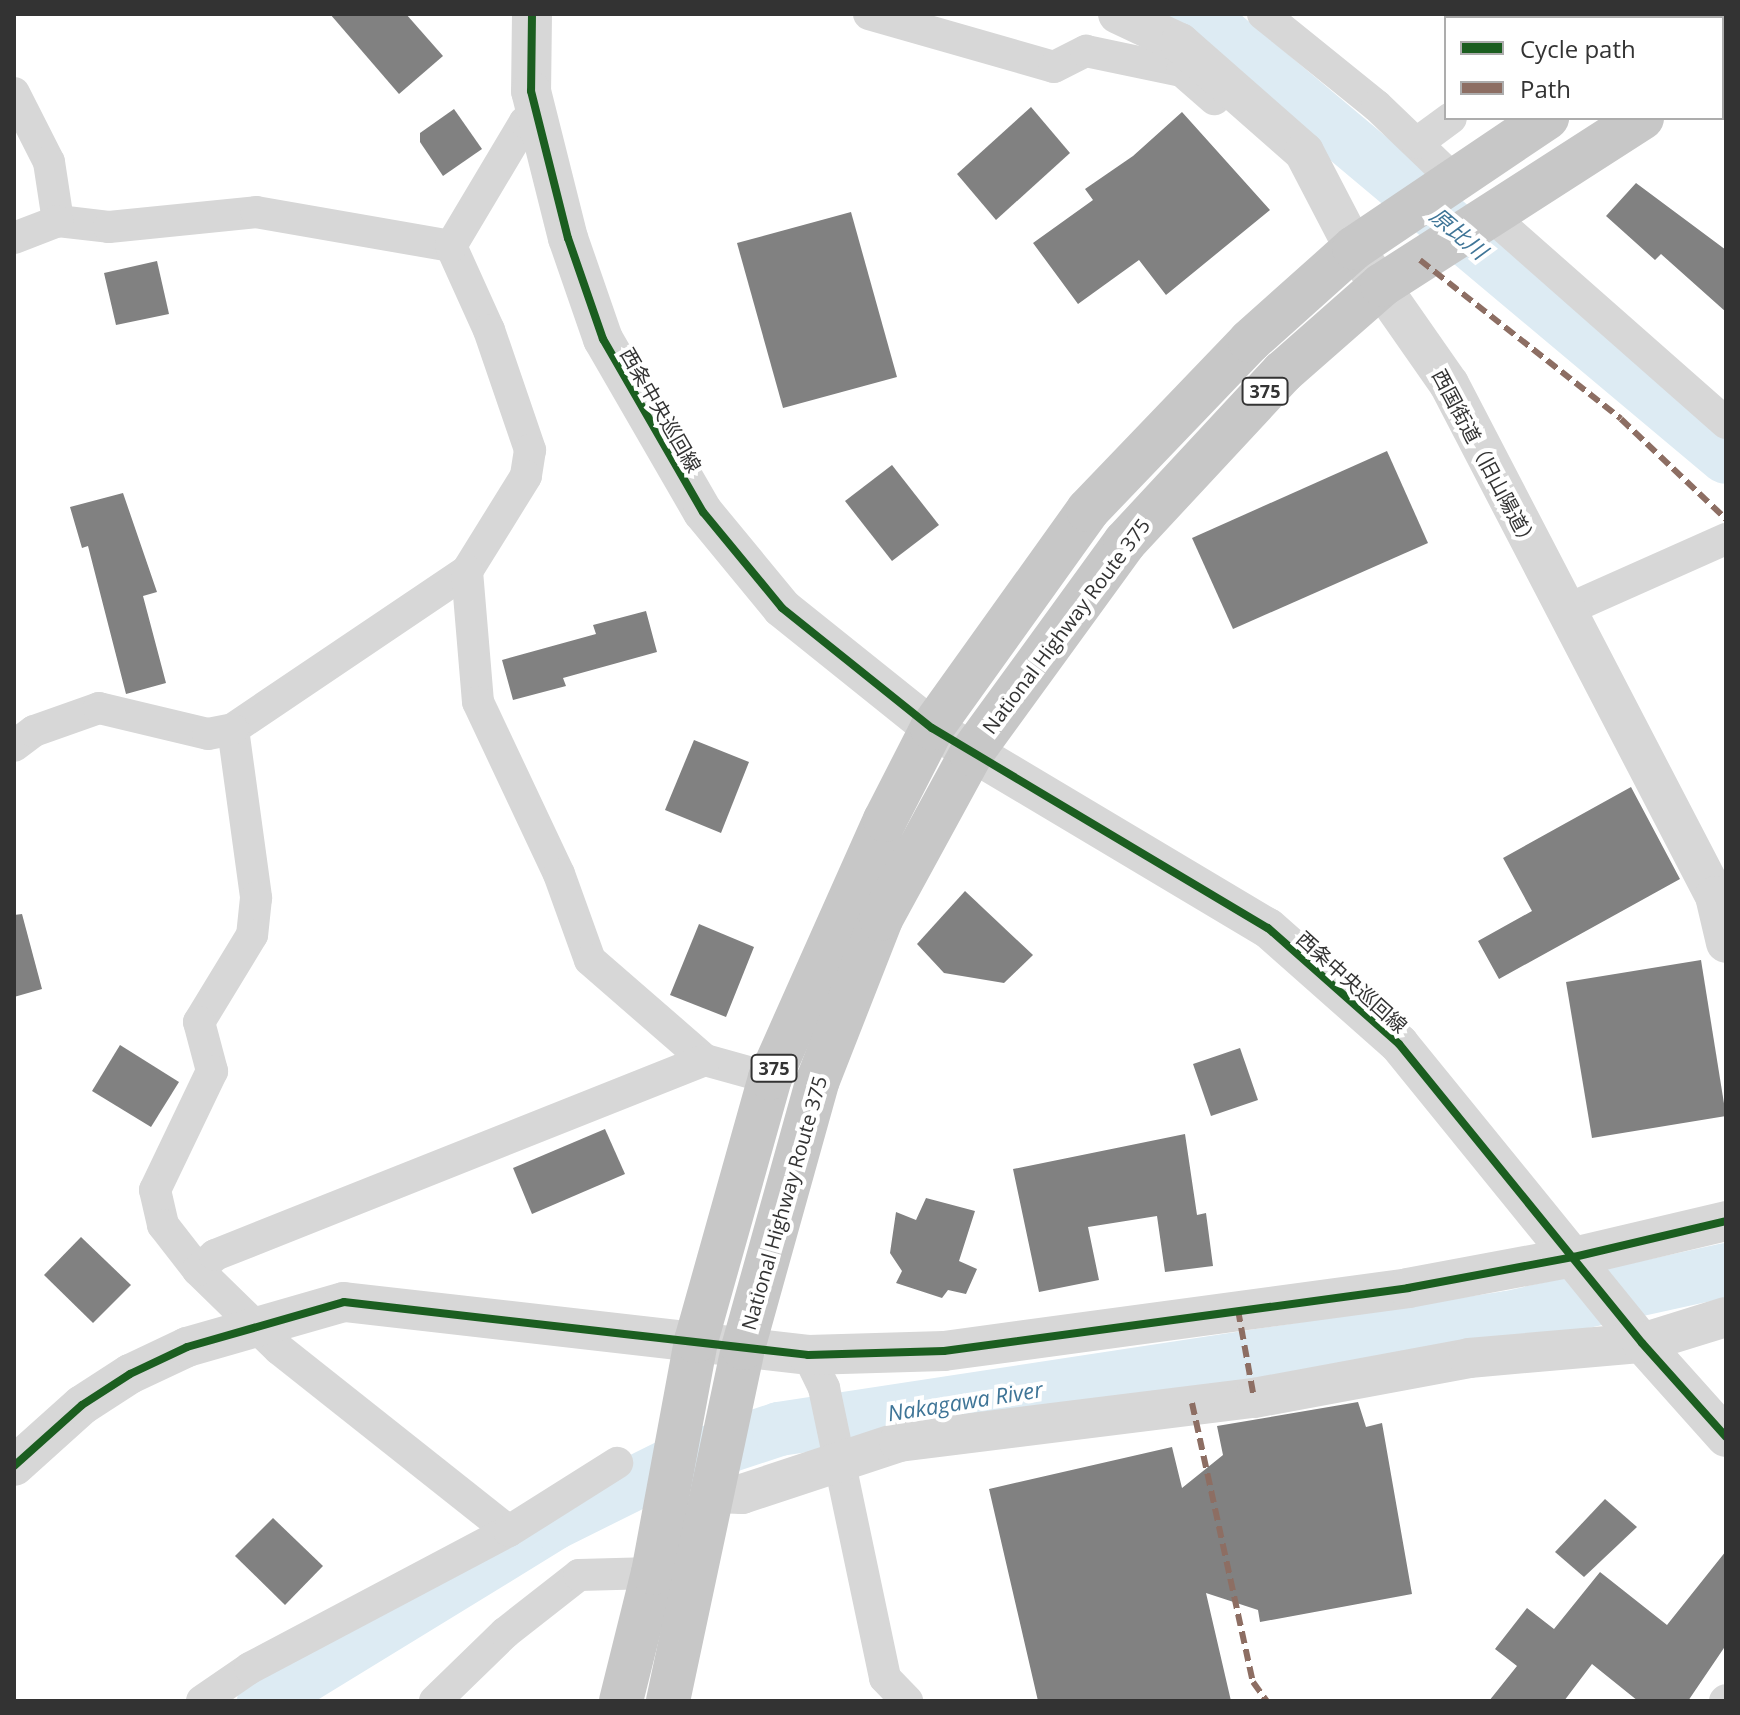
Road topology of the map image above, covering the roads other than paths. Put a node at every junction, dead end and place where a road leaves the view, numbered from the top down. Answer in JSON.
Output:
{"nodes":[{"id":1,"x":532,"y":14,"type":"edge"},
{"id":2,"x":869,"y":14,"type":"edge"},
{"id":3,"x":1118,"y":14,"type":"edge"},
{"id":4,"x":1263,"y":14,"type":"edge"},
{"id":5,"x":14,"y":93,"type":"edge"},
{"id":6,"x":536,"y":113,"type":"junction"},
{"id":7,"x":1448,"y":120,"type":"edge"},
{"id":8,"x":1639,"y":120,"type":"edge"},
{"id":9,"x":1537,"y":121,"type":"edge"},
{"id":10,"x":1274,"y":126,"type":"junction"},
{"id":11,"x":1417,"y":143,"type":"junction"},
{"id":12,"x":1560,"y":167,"type":"junction"},
{"id":13,"x":1452,"y":178,"type":"junction"},
{"id":14,"x":1489,"y":214,"type":"junction"},
{"id":15,"x":58,"y":221,"type":"junction"},
{"id":16,"x":14,"y":238,"type":"edge"},
{"id":17,"x":451,"y":246,"type":"junction"},
{"id":18,"x":1354,"y":248,"type":"junction"},
{"id":19,"x":1382,"y":285,"type":"junction"},
{"id":20,"x":1726,"y":423,"type":"edge"},
{"id":21,"x":1726,"y":539,"type":"edge"},
{"id":22,"x":467,"y":571,"type":"junction"},
{"id":23,"x":1564,"y":611,"type":"junction"},
{"id":24,"x":932,"y":728,"type":"junction"},
{"id":25,"x":233,"y":729,"type":"junction"},
{"id":26,"x":14,"y":746,"type":"edge"},
{"id":27,"x":971,"y":754,"type":"junction"},
{"id":28,"x":1726,"y":943,"type":"edge"},
{"id":29,"x":705,"y":1060,"type":"junction"},
{"id":30,"x":770,"y":1078,"type":"junction"},
{"id":31,"x":1726,"y":1221,"type":"edge"},
{"id":32,"x":1578,"y":1262,"type":"junction"},
{"id":33,"x":198,"y":1270,"type":"junction"},
{"id":34,"x":1726,"y":1317,"type":"edge"},
{"id":35,"x":254,"y":1325,"type":"junction"},
{"id":36,"x":1638,"y":1338,"type":"junction"},
{"id":37,"x":696,"y":1341,"type":"junction"},
{"id":38,"x":743,"y":1348,"type":"junction"},
{"id":39,"x":816,"y":1372,"type":"junction"},
{"id":40,"x":1726,"y":1437,"type":"edge"},
{"id":41,"x":835,"y":1457,"type":"junction"},
{"id":42,"x":617,"y":1463,"type":"dead end"},
{"id":43,"x":14,"y":1466,"type":"edge"},
{"id":44,"x":713,"y":1493,"type":"junction"},
{"id":45,"x":509,"y":1531,"type":"junction"},
{"id":46,"x":656,"y":1560,"type":"junction"},
{"id":47,"x":202,"y":1701,"type":"edge"},
{"id":48,"x":435,"y":1701,"type":"edge"},
{"id":49,"x":621,"y":1701,"type":"edge"},
{"id":50,"x":668,"y":1701,"type":"edge"},
{"id":51,"x":907,"y":1701,"type":"edge"}],
"edges":[{"from":1,"to":6,"type":"street","name":"西条中央巡回線"},
{"from":2,"to":10,"type":"street"},
{"from":3,"to":10,"type":"street","name":"西国街道（旧山陽道）"},
{"from":4,"to":11,"type":"street"},
{"from":5,"to":15,"type":"street"},
{"from":6,"to":17,"type":"street"},
{"from":6,"to":24,"type":"street","name":"西条中央巡回線"},
{"from":7,"to":11,"type":"street"},
{"from":8,"to":12,"type":"highway","name":"National Highway Route 375","number":"375"},
{"from":9,"to":12,"type":"street"},
{"from":9,"to":13,"type":"highway","number":"375"},
{"from":10,"to":18,"type":"street","name":"西国街道（旧山陽道）"},
{"from":11,"to":13,"type":"street"},
{"from":12,"to":14,"type":"highway","name":"National Highway Route 375","number":"375"},
{"from":13,"to":18,"type":"highway","number":"375"},
{"from":14,"to":19,"type":"highway","name":"National Highway Route 375","number":"375"},
{"from":14,"to":20,"type":"street"},
{"from":15,"to":16,"type":"street"},
{"from":15,"to":17,"type":"street"},
{"from":17,"to":22,"type":"street"},
{"from":18,"to":19,"type":"street","name":"西国街道（旧山陽道）"},
{"from":18,"to":24,"type":"highway","number":"375"},
{"from":19,"to":23,"type":"street","name":"西国街道（旧山陽道）"},
{"from":19,"to":27,"type":"highway","name":"National Highway Route 375","number":"375"},
{"from":21,"to":23,"type":"street"},
{"from":22,"to":25,"type":"street"},
{"from":22,"to":29,"type":"street"},
{"from":23,"to":28,"type":"street","name":"西国街道（旧山陽道）"},
{"from":24,"to":27,"type":"street","name":"西条中央巡回線"},
{"from":24,"to":30,"type":"highway","number":"375"},
{"from":25,"to":26,"type":"street"},
{"from":25,"to":33,"type":"street"},
{"from":27,"to":32,"type":"street","name":"西条中央巡回線"},
{"from":27,"to":38,"type":"highway","name":"National Highway Route 375","number":"375"},
{"from":29,"to":30,"type":"street"},
{"from":29,"to":33,"type":"street"},
{"from":30,"to":37,"type":"highway","number":"375"},
{"from":31,"to":32,"type":"street"},
{"from":32,"to":36,"type":"street","name":"西条中央巡回線"},
{"from":32,"to":39,"type":"street"},
{"from":33,"to":35,"type":"street"},
{"from":34,"to":36,"type":"street"},
{"from":35,"to":37,"type":"street"},
{"from":35,"to":43,"type":"street"},
{"from":35,"to":45,"type":"street"},
{"from":36,"to":40,"type":"street","name":"西条中央巡回線"},
{"from":36,"to":41,"type":"street"},
{"from":37,"to":38,"type":"street"},
{"from":37,"to":46,"type":"highway","number":"375"},
{"from":38,"to":39,"type":"street"},
{"from":38,"to":44,"type":"highway","name":"National Highway Route 375","number":"375"},
{"from":39,"to":41,"type":"street"},
{"from":41,"to":44,"type":"street"},
{"from":41,"to":51,"type":"street"},
{"from":42,"to":45,"type":"street"},
{"from":44,"to":50,"type":"highway","name":"National Highway Route 375","number":"375"},
{"from":45,"to":47,"type":"street"},
{"from":46,"to":48,"type":"street"},
{"from":46,"to":49,"type":"highway","number":"375"}]}
